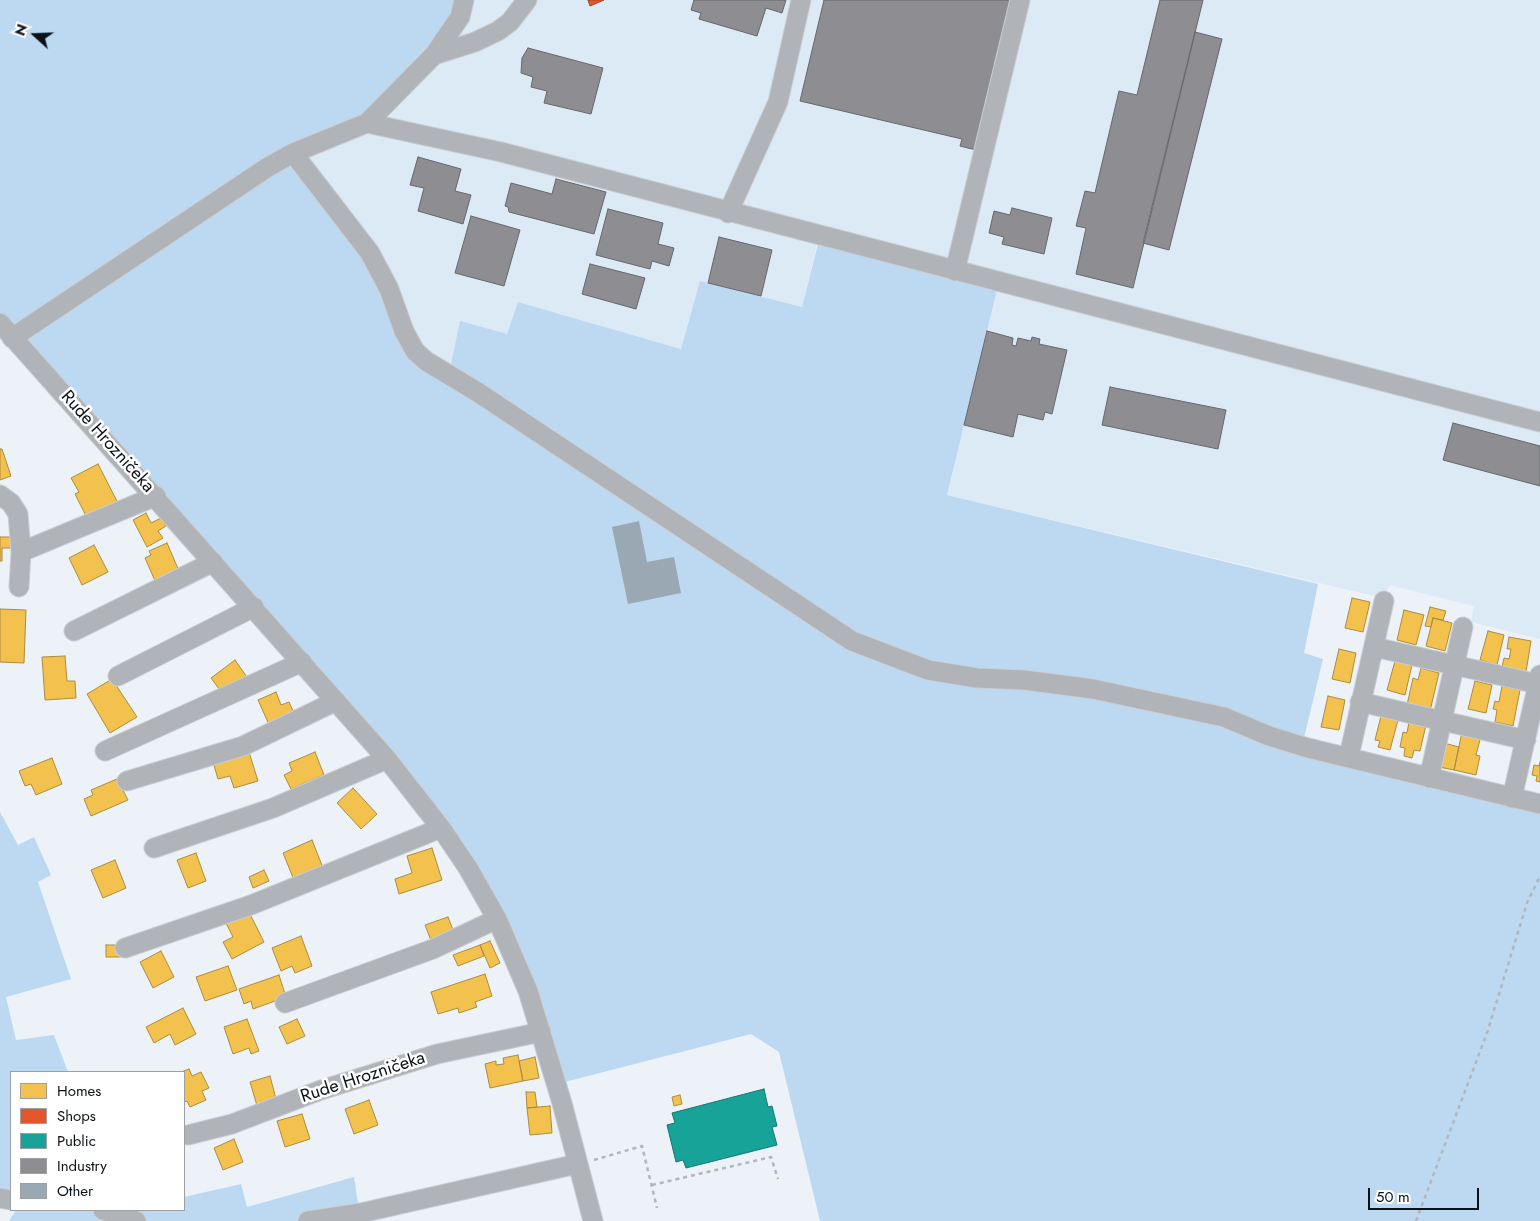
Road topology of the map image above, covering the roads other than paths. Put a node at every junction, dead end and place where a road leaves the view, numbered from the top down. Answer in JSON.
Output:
{"nodes":[{"id":1,"x":464,"y":0,"type":"edge"},
{"id":2,"x":527,"y":0,"type":"edge"},
{"id":3,"x":801,"y":0,"type":"edge"},
{"id":4,"x":1020,"y":0,"type":"edge"},
{"id":5,"x":434,"y":55,"type":"junction"},
{"id":6,"x":366,"y":123,"type":"junction"},
{"id":7,"x":293,"y":153,"type":"junction"},
{"id":8,"x":728,"y":213,"type":"junction"},
{"id":9,"x":955,"y":271,"type":"junction"},
{"id":10,"x":6,"y":330,"type":"edge"},
{"id":11,"x":1540,"y":422,"type":"edge"},
{"id":12,"x":0,"y":496,"type":"edge"},
{"id":13,"x":156,"y":496,"type":"junction"},
{"id":14,"x":21,"y":552,"type":"junction"},
{"id":15,"x":213,"y":562,"type":"junction"},
{"id":16,"x":19,"y":587,"type":"dead end"},
{"id":17,"x":1384,"y":601,"type":"dead end"},
{"id":18,"x":254,"y":607,"type":"junction"},
{"id":19,"x":1463,"y":627,"type":"dead end"},
{"id":20,"x":74,"y":631,"type":"dead end"},
{"id":21,"x":1374,"y":647,"type":"junction"},
{"id":22,"x":302,"y":662,"type":"junction"},
{"id":23,"x":1455,"y":667,"type":"junction"},
{"id":24,"x":118,"y":676,"type":"dead end"},
{"id":25,"x":1539,"y":680,"type":"edge"},
{"id":26,"x":336,"y":701,"type":"junction"},
{"id":27,"x":1360,"y":702,"type":"junction"},
{"id":28,"x":1442,"y":721,"type":"junction"},
{"id":29,"x":1526,"y":740,"type":"junction"},
{"id":30,"x":105,"y":751,"type":"dead end"},
{"id":31,"x":1349,"y":756,"type":"junction"},
{"id":32,"x":387,"y":759,"type":"junction"},
{"id":33,"x":1429,"y":778,"type":"junction"},
{"id":34,"x":127,"y":781,"type":"dead end"},
{"id":35,"x":1512,"y":798,"type":"junction"},
{"id":36,"x":1540,"y":804,"type":"edge"},
{"id":37,"x":441,"y":828,"type":"junction"},
{"id":38,"x":154,"y":848,"type":"dead end"},
{"id":39,"x":497,"y":920,"type":"junction"},
{"id":40,"x":125,"y":948,"type":"dead end"},
{"id":41,"x":285,"y":1002,"type":"dead end"},
{"id":42,"x":541,"y":1032,"type":"junction"},
{"id":43,"x":188,"y":1136,"type":"dead end"},
{"id":44,"x":577,"y":1164,"type":"junction"},
{"id":45,"x":585,"y":1194,"type":"junction"},
{"id":46,"x":106,"y":1211,"type":"edge"},
{"id":47,"x":136,"y":1221,"type":"edge"},
{"id":48,"x":308,"y":1221,"type":"edge"},
{"id":49,"x":584,"y":1221,"type":"edge"},
{"id":50,"x":593,"y":1221,"type":"edge"}],
"edges":[{"from":1,"to":5,"type":"street"},
{"from":2,"to":5,"type":"street"},
{"from":3,"to":8,"type":"street"},
{"from":4,"to":9,"type":"street"},
{"from":5,"to":6,"type":"street"},
{"from":6,"to":7,"type":"street"},
{"from":6,"to":8,"type":"street"},
{"from":7,"to":10,"type":"street"},
{"from":7,"to":31,"type":"street"},
{"from":8,"to":9,"type":"street"},
{"from":9,"to":11,"type":"street"},
{"from":10,"to":13,"type":"street","name":"Rude Hrozničeka"},
{"from":12,"to":14,"type":"street"},
{"from":13,"to":14,"type":"street"},
{"from":13,"to":15,"type":"street","name":"Rude Hrozničeka"},
{"from":14,"to":16,"type":"street"},
{"from":15,"to":18,"type":"street","name":"Rude Hrozničeka"},
{"from":15,"to":20,"type":"street"},
{"from":17,"to":21,"type":"street"},
{"from":18,"to":22,"type":"street","name":"Rude Hrozničeka"},
{"from":18,"to":24,"type":"street"},
{"from":19,"to":23,"type":"street"},
{"from":21,"to":23,"type":"street"},
{"from":21,"to":27,"type":"street"},
{"from":22,"to":26,"type":"street","name":"Rude Hrozničeka"},
{"from":22,"to":30,"type":"street"},
{"from":23,"to":25,"type":"street"},
{"from":23,"to":28,"type":"street"},
{"from":25,"to":29,"type":"street"},
{"from":26,"to":32,"type":"street","name":"Rude Hrozničeka"},
{"from":26,"to":34,"type":"street"},
{"from":27,"to":28,"type":"street"},
{"from":27,"to":31,"type":"street"},
{"from":28,"to":29,"type":"street"},
{"from":28,"to":33,"type":"street"},
{"from":29,"to":35,"type":"street"},
{"from":31,"to":33,"type":"street"},
{"from":32,"to":37,"type":"street","name":"Rude Hrozničeka"},
{"from":32,"to":38,"type":"street"},
{"from":33,"to":35,"type":"street"},
{"from":35,"to":36,"type":"street"},
{"from":37,"to":39,"type":"street","name":"Rude Hrozničeka"},
{"from":37,"to":40,"type":"street"},
{"from":39,"to":41,"type":"street"},
{"from":39,"to":42,"type":"street","name":"Rude Hrozničeka"},
{"from":42,"to":43,"type":"street","name":"Rude Hrozničeka"},
{"from":42,"to":44,"type":"street","name":"Rude Hrozničeka"},
{"from":44,"to":45,"type":"street","name":"Rude Hrozničeka"},
{"from":44,"to":48,"type":"street"},
{"from":45,"to":49,"type":"street"},
{"from":45,"to":50,"type":"street","name":"Rude Hrozničeka"},
{"from":46,"to":47,"type":"street"}]}
